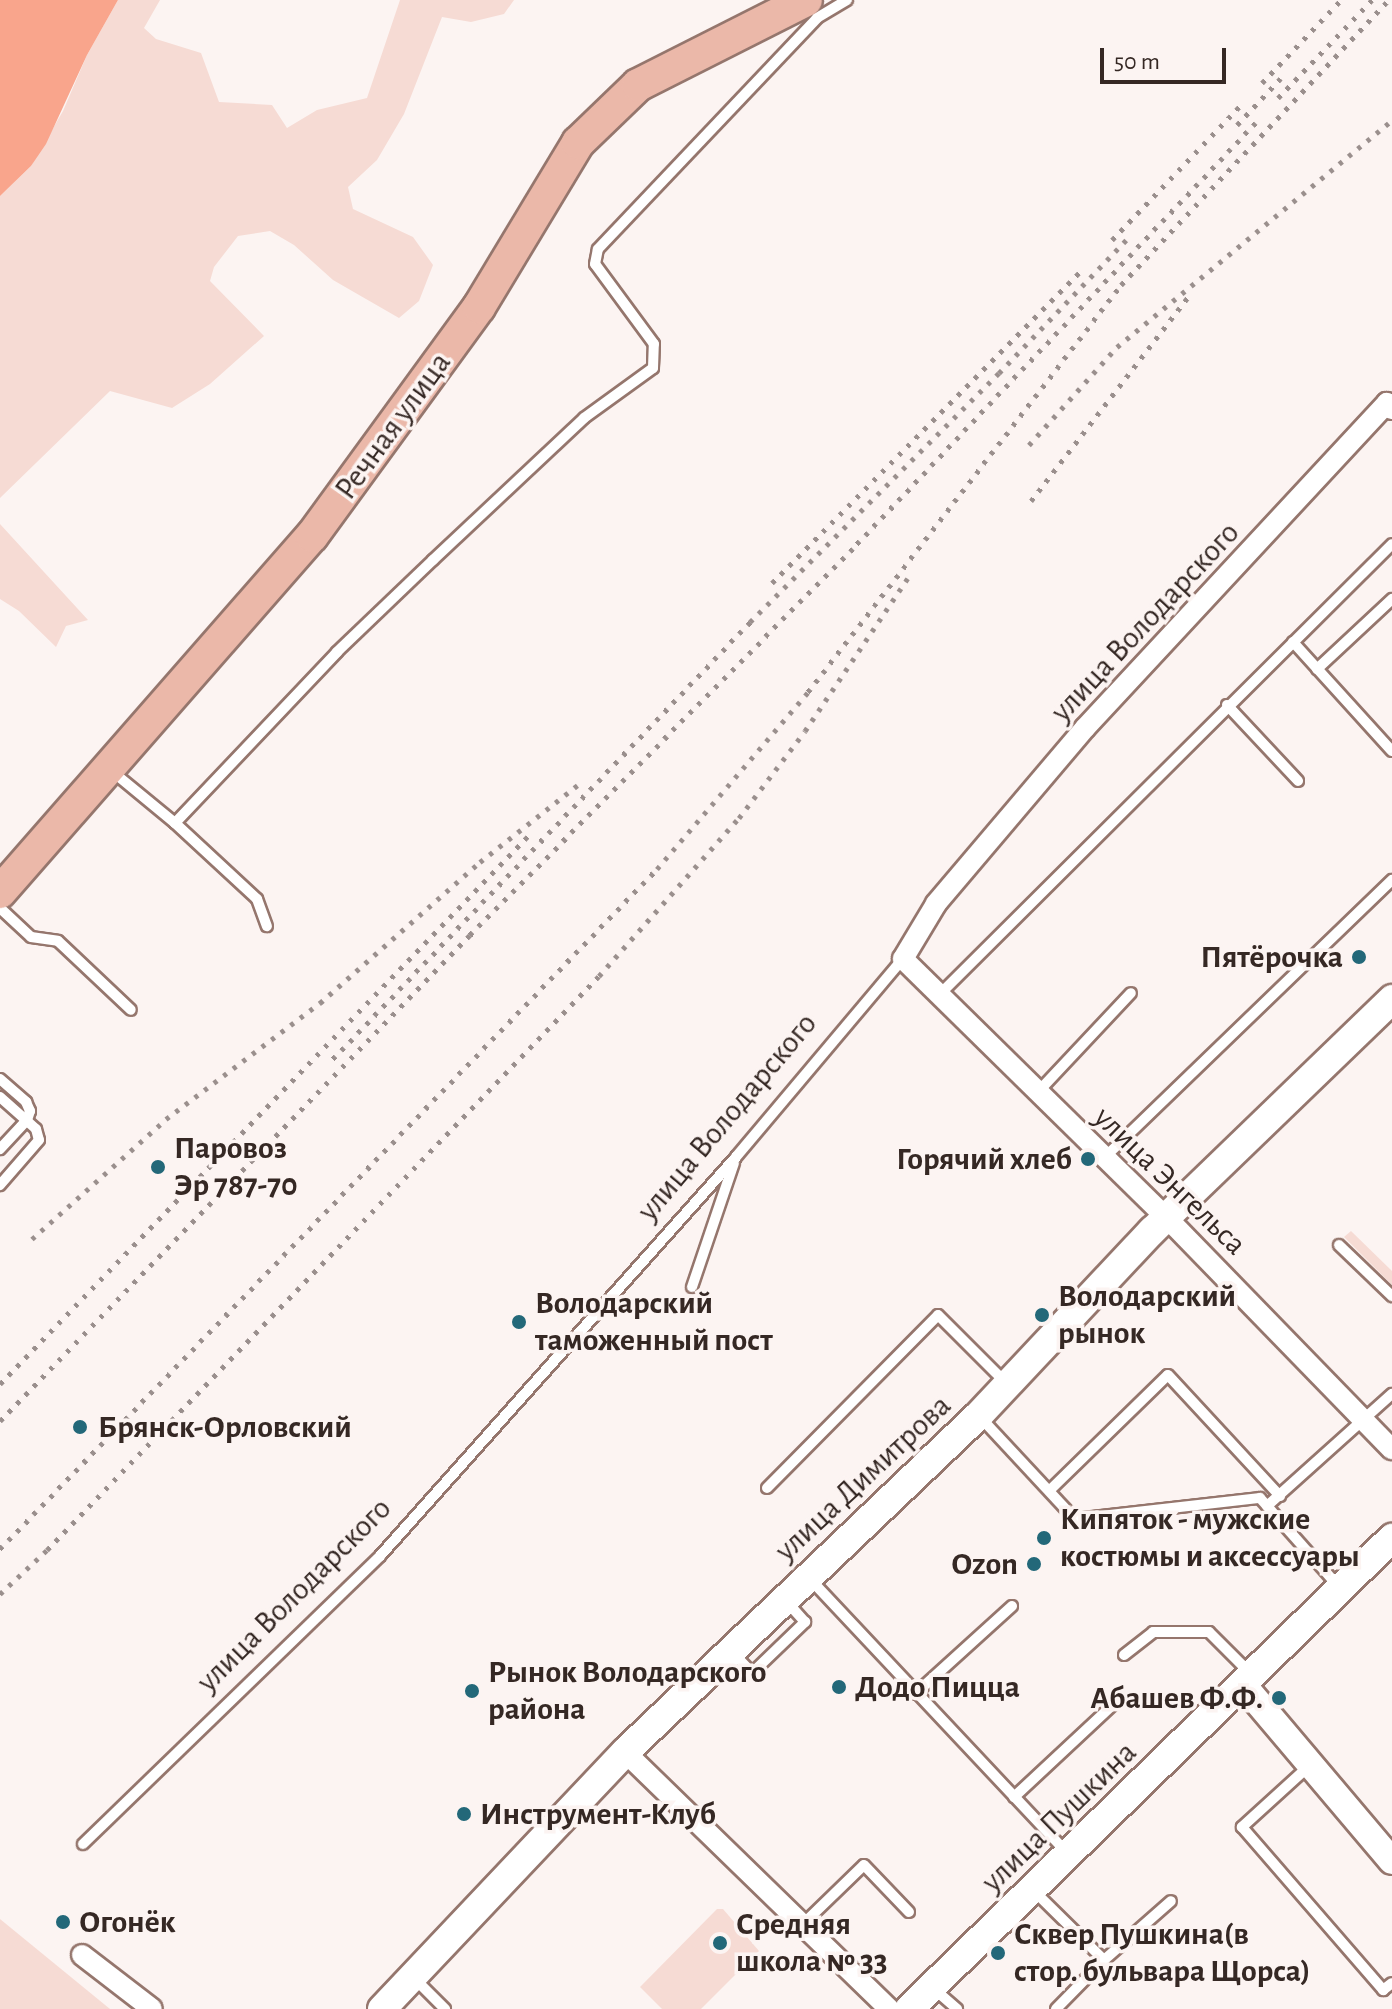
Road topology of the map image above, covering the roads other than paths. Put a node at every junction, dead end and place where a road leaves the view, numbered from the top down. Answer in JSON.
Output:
{"nodes":[{"id":1,"x":806,"y":0,"type":"edge"},
{"id":2,"x":847,"y":0,"type":"edge"},
{"id":3,"x":1389,"y":406,"type":"edge"},
{"id":4,"x":1392,"y":544,"type":"edge"},
{"id":5,"x":1392,"y":599,"type":"edge"},
{"id":6,"x":1293,"y":642,"type":"junction"},
{"id":7,"x":1317,"y":669,"type":"junction"},
{"id":8,"x":1227,"y":705,"type":"junction"},
{"id":9,"x":1392,"y":751,"type":"edge"},
{"id":10,"x":108,"y":768,"type":"junction"},
{"id":11,"x":1298,"y":781,"type":"dead end"},
{"id":12,"x":175,"y":823,"type":"junction"},
{"id":13,"x":1392,"y":880,"type":"edge"},
{"id":14,"x":0,"y":892,"type":"edge"},
{"id":15,"x":0,"y":908,"type":"edge"},
{"id":16,"x":267,"y":926,"type":"dead end"},
{"id":17,"x":903,"y":959,"type":"junction"},
{"id":18,"x":1131,"y":993,"type":"dead end"},
{"id":19,"x":939,"y":995,"type":"junction"},
{"id":20,"x":1392,"y":999,"type":"edge"},
{"id":21,"x":131,"y":1010,"type":"dead end"},
{"id":22,"x":0,"y":1079,"type":"edge"},
{"id":23,"x":1037,"y":1093,"type":"junction"},
{"id":24,"x":0,"y":1097,"type":"edge"},
{"id":25,"x":27,"y":1120,"type":"junction"},
{"id":26,"x":0,"y":1149,"type":"edge"},
{"id":27,"x":736,"y":1157,"type":"junction"},
{"id":28,"x":1104,"y":1159,"type":"junction"},
{"id":29,"x":0,"y":1185,"type":"edge"},
{"id":30,"x":1166,"y":1217,"type":"junction"},
{"id":31,"x":1339,"y":1245,"type":"dead end"},
{"id":32,"x":692,"y":1287,"type":"dead end"},
{"id":33,"x":1392,"y":1296,"type":"edge"},
{"id":34,"x":1009,"y":1385,"type":"junction"},
{"id":35,"x":1392,"y":1394,"type":"edge"},
{"id":36,"x":979,"y":1415,"type":"junction"},
{"id":37,"x":1366,"y":1420,"type":"junction"},
{"id":38,"x":1392,"y":1449,"type":"edge"},
{"id":39,"x":767,"y":1488,"type":"dead end"},
{"id":40,"x":1051,"y":1489,"type":"junction"},
{"id":41,"x":1280,"y":1496,"type":"junction"},
{"id":42,"x":1267,"y":1506,"type":"junction"},
{"id":43,"x":1392,"y":1538,"type":"edge"},
{"id":44,"x":809,"y":1577,"type":"junction"},
{"id":45,"x":1341,"y":1589,"type":"junction"},
{"id":46,"x":1012,"y":1606,"type":"dead end"},
{"id":47,"x":1124,"y":1655,"type":"dead end"},
{"id":48,"x":1248,"y":1681,"type":"junction"},
{"id":49,"x":915,"y":1694,"type":"junction"},
{"id":50,"x":1118,"y":1700,"type":"dead end"},
{"id":51,"x":625,"y":1752,"type":"junction"},
{"id":52,"x":1311,"y":1765,"type":"junction"},
{"id":53,"x":1014,"y":1797,"type":"junction"},
{"id":54,"x":83,"y":1844,"type":"dead end"},
{"id":55,"x":1069,"y":1855,"type":"junction"},
{"id":56,"x":1392,"y":1861,"type":"edge"},
{"id":57,"x":1033,"y":1889,"type":"junction"},
{"id":58,"x":1171,"y":1901,"type":"dead end"},
{"id":59,"x":909,"y":1912,"type":"dead end"},
{"id":60,"x":802,"y":1925,"type":"junction"},
{"id":61,"x":82,"y":1955,"type":"dead end"},
{"id":62,"x":1104,"y":1960,"type":"junction"},
{"id":63,"x":413,"y":1977,"type":"junction"},
{"id":64,"x":1392,"y":1983,"type":"edge"},
{"id":65,"x":931,"y":1987,"type":"junction"},
{"id":66,"x":152,"y":2009,"type":"edge"},
{"id":67,"x":382,"y":2009,"type":"edge"},
{"id":68,"x":445,"y":2009,"type":"edge"},
{"id":69,"x":889,"y":2009,"type":"edge"},
{"id":70,"x":909,"y":2009,"type":"edge"},
{"id":71,"x":957,"y":2009,"type":"edge"},
{"id":72,"x":1056,"y":2009,"type":"edge"}],
"edges":[{"from":1,"to":10,"type":"main road","name":"Речная улица"},
{"from":2,"to":12,"type":"lane"},
{"from":3,"to":17,"type":"street","name":"улица Володарского"},
{"from":4,"to":6,"type":"lane"},
{"from":5,"to":7,"type":"lane"},
{"from":6,"to":7,"type":"lane"},
{"from":6,"to":8,"type":"lane"},
{"from":7,"to":9,"type":"lane"},
{"from":8,"to":11,"type":"lane"},
{"from":8,"to":19,"type":"lane"},
{"from":10,"to":12,"type":"lane"},
{"from":10,"to":14,"type":"main road","name":"Речная улица"},
{"from":12,"to":16,"type":"lane"},
{"from":13,"to":28,"type":"lane"},
{"from":15,"to":21,"type":"lane"},
{"from":17,"to":19,"type":"street","name":"улица Энгельса"},
{"from":17,"to":27,"type":"lane","name":"улица Володарского"},
{"from":18,"to":23,"type":"lane"},
{"from":19,"to":23,"type":"street","name":"улица Энгельса"},
{"from":20,"to":30,"type":"main road","name":"улица Димитрова"},
{"from":22,"to":25,"type":"lane"},
{"from":23,"to":28,"type":"street","name":"улица Энгельса"},
{"from":24,"to":25,"type":"lane"},
{"from":25,"to":26,"type":"lane"},
{"from":25,"to":29,"type":"lane"},
{"from":27,"to":32,"type":"lane"},
{"from":27,"to":54,"type":"lane","name":"улица Володарского"},
{"from":28,"to":30,"type":"street","name":"улица Энгельса"},
{"from":30,"to":34,"type":"main road","name":"улица Димитрова"},
{"from":30,"to":37,"type":"street","name":"улица Энгельса"},
{"from":31,"to":33,"type":"lane"},
{"from":34,"to":36,"type":"main road","name":"улица Димитрова"},
{"from":34,"to":39,"type":"lane"},
{"from":35,"to":37,"type":"lane"},
{"from":36,"to":40,"type":"lane"},
{"from":36,"to":44,"type":"main road","name":"улица Димитрова"},
{"from":37,"to":38,"type":"street","name":"улица Энгельса"},
{"from":37,"to":41,"type":"lane"},
{"from":40,"to":41,"type":"lane"},
{"from":40,"to":42,"type":"lane"},
{"from":41,"to":42,"type":"lane"},
{"from":42,"to":45,"type":"lane"},
{"from":43,"to":45,"type":"main road","name":"улица Пушкина"},
{"from":44,"to":49,"type":"lane"},
{"from":44,"to":51,"type":"main road","name":"улица Димитрова"},
{"from":45,"to":48,"type":"main road","name":"улица Пушкина"},
{"from":46,"to":49,"type":"lane"},
{"from":47,"to":48,"type":"lane"},
{"from":48,"to":52,"type":"street"},
{"from":48,"to":55,"type":"main road","name":"улица Пушкина"},
{"from":49,"to":53,"type":"lane"},
{"from":50,"to":53,"type":"lane"},
{"from":51,"to":60,"type":"street"},
{"from":51,"to":63,"type":"main road","name":"улица Димитрова"},
{"from":52,"to":56,"type":"street"},
{"from":52,"to":64,"type":"lane"},
{"from":53,"to":55,"type":"lane"},
{"from":55,"to":57,"type":"main road","name":"улица Пушкина"},
{"from":57,"to":62,"type":"lane"},
{"from":57,"to":65,"type":"main road","name":"улица Пушкина"},
{"from":58,"to":62,"type":"lane"},
{"from":59,"to":60,"type":"lane"},
{"from":60,"to":69,"type":"street"},
{"from":61,"to":66,"type":"street"},
{"from":62,"to":72,"type":"lane"},
{"from":63,"to":67,"type":"main road","name":"улица Димитрова"},
{"from":63,"to":68,"type":"lane"},
{"from":65,"to":70,"type":"main road","name":"улица Пушкина"},
{"from":65,"to":71,"type":"lane"}]}
